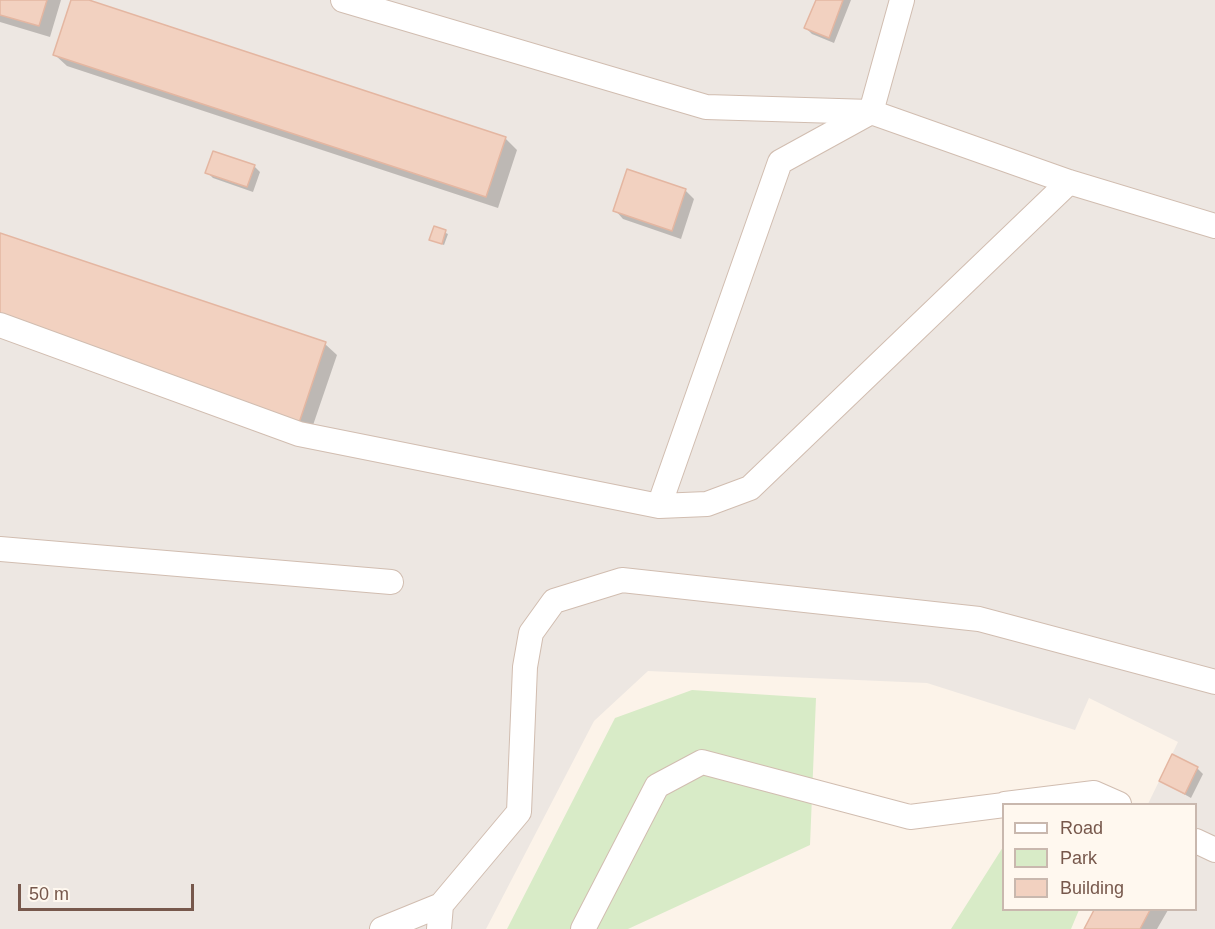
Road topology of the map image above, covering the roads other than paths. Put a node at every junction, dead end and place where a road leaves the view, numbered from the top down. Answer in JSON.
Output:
{"nodes":[{"id":1,"x":343,"y":0,"type":"edge"},
{"id":2,"x":902,"y":0,"type":"edge"},
{"id":3,"x":871,"y":112,"type":"junction"},
{"id":4,"x":1069,"y":182,"type":"junction"},
{"id":5,"x":1215,"y":226,"type":"edge"},
{"id":6,"x":0,"y":325,"type":"edge"},
{"id":7,"x":659,"y":506,"type":"junction"},
{"id":8,"x":0,"y":549,"type":"edge"},
{"id":9,"x":391,"y":582,"type":"dead end"},
{"id":10,"x":1215,"y":682,"type":"edge"},
{"id":11,"x":1019,"y":803,"type":"edge"},
{"id":12,"x":1117,"y":803,"type":"edge"},
{"id":13,"x":1002,"y":805,"type":"edge"},
{"id":14,"x":1197,"y":841,"type":"edge"},
{"id":15,"x":1215,"y":850,"type":"edge"},
{"id":16,"x":441,"y":905,"type":"junction"},
{"id":17,"x":382,"y":929,"type":"edge"},
{"id":18,"x":439,"y":929,"type":"edge"},
{"id":19,"x":583,"y":929,"type":"edge"}],
"edges":[{"from":1,"to":3,"type":"lane"},
{"from":2,"to":3,"type":"lane"},
{"from":3,"to":4,"type":"lane"},
{"from":3,"to":7,"type":"lane"},
{"from":4,"to":5,"type":"lane"},
{"from":4,"to":7,"type":"lane"},
{"from":6,"to":7,"type":"lane"},
{"from":8,"to":9,"type":"lane"},
{"from":10,"to":16,"type":"lane"},
{"from":11,"to":12,"type":"lane"},
{"from":13,"to":19,"type":"lane"},
{"from":14,"to":15,"type":"lane"},
{"from":16,"to":17,"type":"lane"},
{"from":16,"to":18,"type":"lane"}]}
